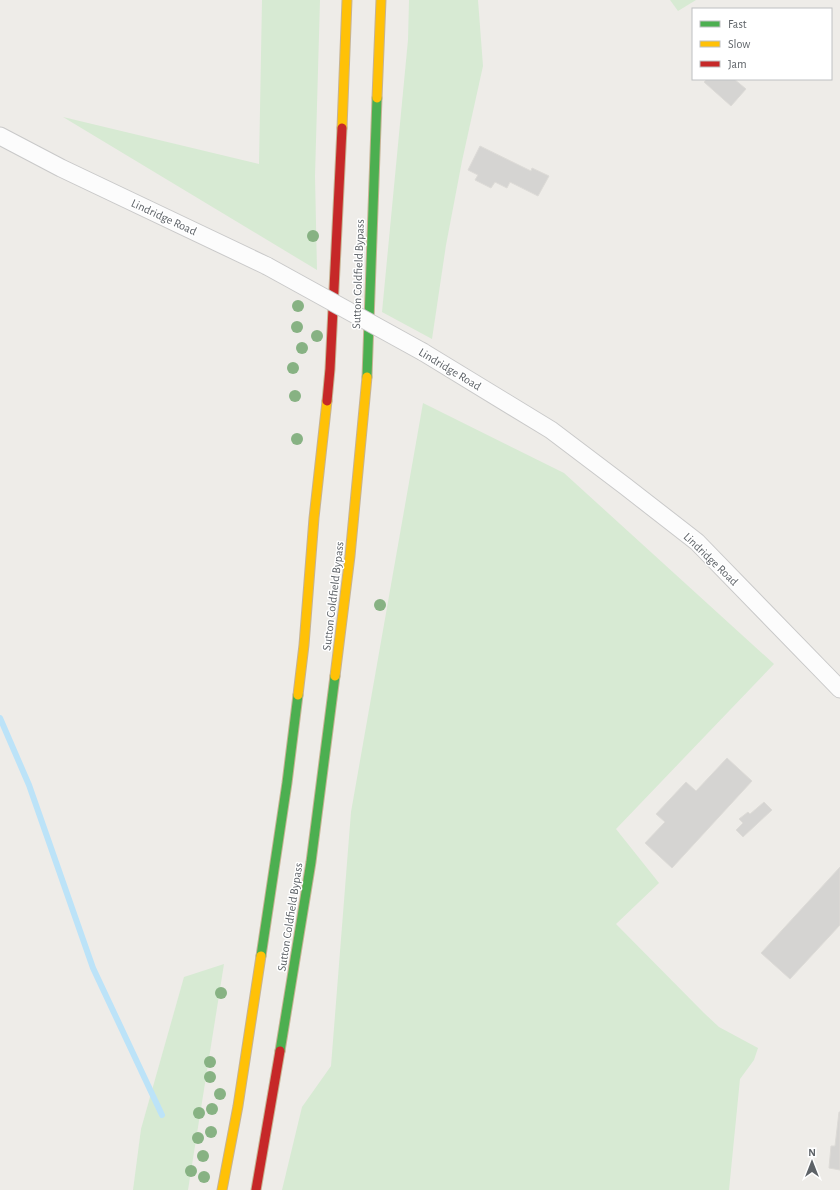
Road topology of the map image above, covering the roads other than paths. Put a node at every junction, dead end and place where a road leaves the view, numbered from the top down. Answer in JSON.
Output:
{"nodes":[{"id":1,"x":345,"y":0,"type":"edge"},
{"id":2,"x":381,"y":0,"type":"edge"},
{"id":3,"x":0,"y":136,"type":"edge"},
{"id":4,"x":840,"y":689,"type":"edge"},
{"id":5,"x":222,"y":1190,"type":"edge"},
{"id":6,"x":256,"y":1190,"type":"edge"}],
"edges":[{"from":1,"to":5,"type":"highway","name":"Sutton Coldfield Bypass"},
{"from":2,"to":6,"type":"highway","name":"Sutton Coldfield Bypass"},
{"from":3,"to":4,"type":"street","name":"Lindridge Road","bridge":true}]}
